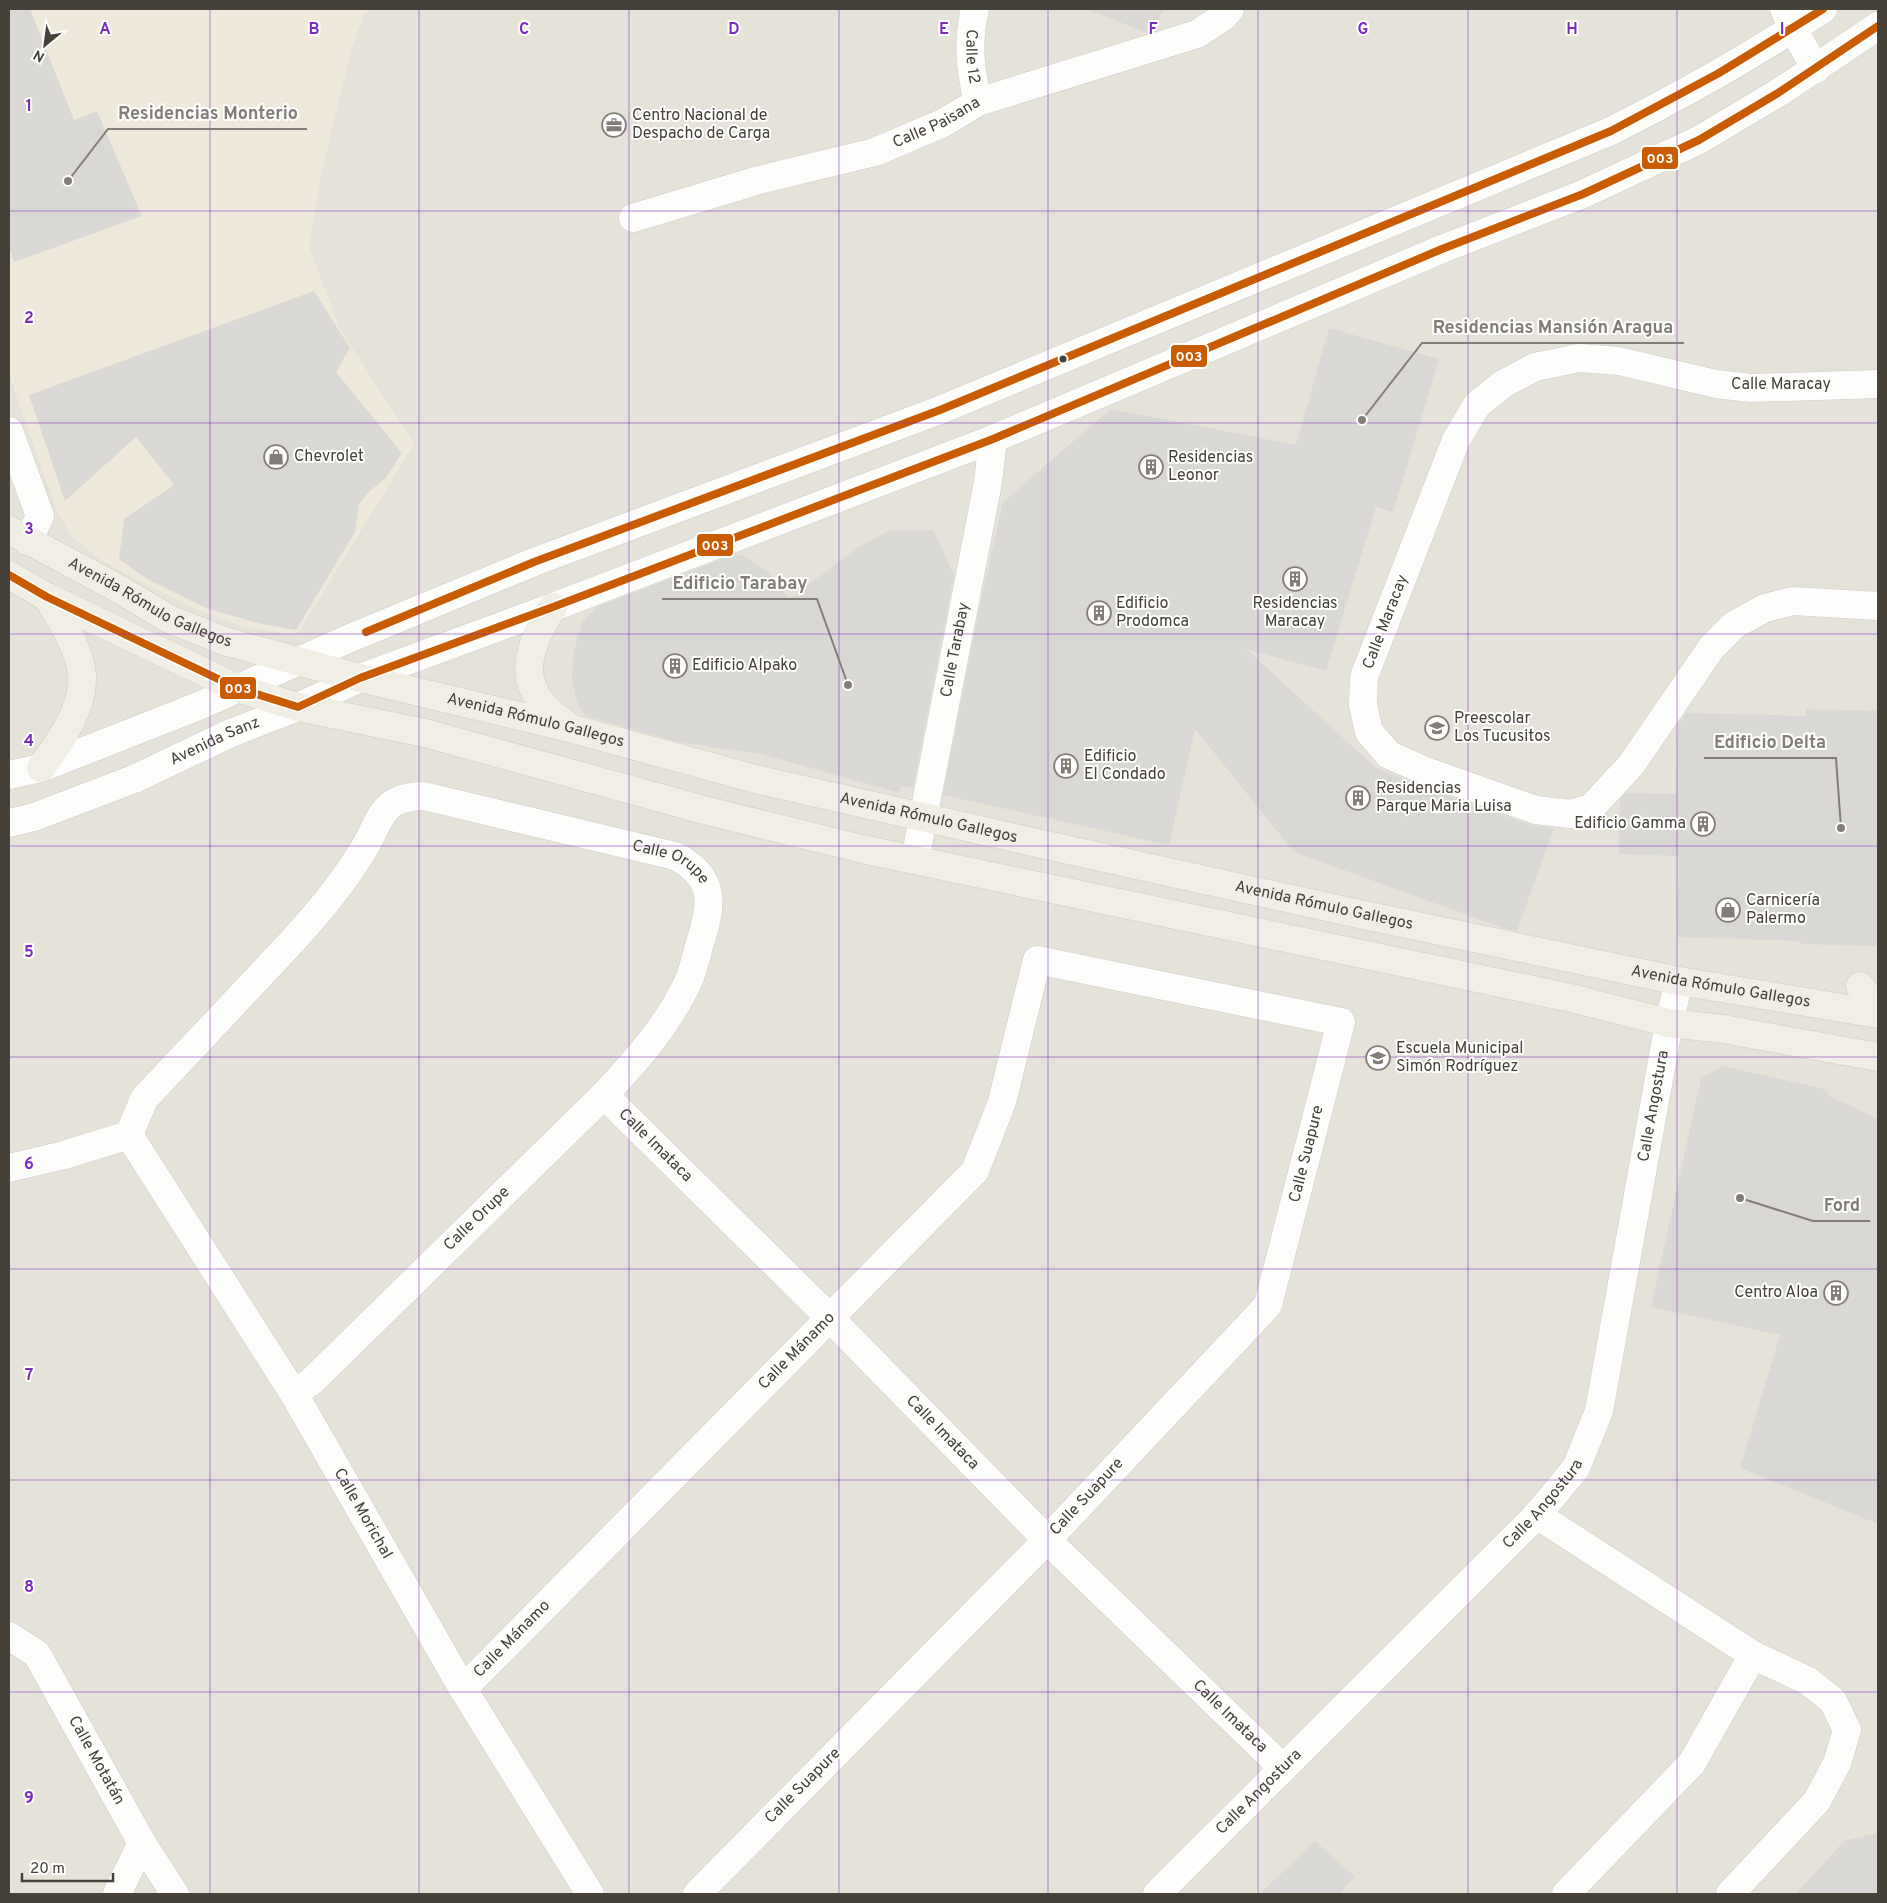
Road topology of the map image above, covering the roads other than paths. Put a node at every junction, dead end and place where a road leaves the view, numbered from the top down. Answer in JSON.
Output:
{"nodes":[{"id":1,"x":975,"y":9,"type":"edge"},
{"id":2,"x":1230,"y":9,"type":"edge"},
{"id":3,"x":1823,"y":9,"type":"edge"},
{"id":4,"x":1788,"y":19,"type":"edge"},
{"id":5,"x":1878,"y":26,"type":"edge"},
{"id":6,"x":1816,"y":68,"type":"junction"},
{"id":7,"x":978,"y":102,"type":"junction"},
{"id":8,"x":633,"y":218,"type":"dead end"},
{"id":9,"x":1878,"y":384,"type":"edge"},
{"id":10,"x":9,"y":431,"type":"edge"},
{"id":11,"x":993,"y":439,"type":"junction"},
{"id":12,"x":18,"y":535,"type":"edge"},
{"id":13,"x":9,"y":575,"type":"edge"},
{"id":14,"x":47,"y":597,"type":"junction"},
{"id":15,"x":1878,"y":606,"type":"edge"},
{"id":16,"x":553,"y":607,"type":"junction"},
{"id":17,"x":300,"y":661,"type":"junction"},
{"id":18,"x":360,"y":678,"type":"junction"},
{"id":19,"x":237,"y":688,"type":"junction"},
{"id":20,"x":298,"y":707,"type":"junction"},
{"id":21,"x":573,"y":729,"type":"junction"},
{"id":22,"x":41,"y":768,"type":"junction"},
{"id":23,"x":9,"y":775,"type":"edge"},
{"id":24,"x":923,"y":817,"type":"junction"},
{"id":25,"x":9,"y":823,"type":"edge"},
{"id":26,"x":915,"y":860,"type":"junction"},
{"id":27,"x":1037,"y":960,"type":"joint"},
{"id":28,"x":1679,"y":981,"type":"junction"},
{"id":29,"x":1860,"y":986,"type":"dead end"},
{"id":30,"x":1878,"y":1009,"type":"edge"},
{"id":31,"x":1878,"y":1014,"type":"edge"},
{"id":32,"x":1670,"y":1023,"type":"junction"},
{"id":33,"x":1878,"y":1057,"type":"edge"},
{"id":34,"x":604,"y":1095,"type":"junction"},
{"id":35,"x":129,"y":1136,"type":"junction"},
{"id":36,"x":9,"y":1168,"type":"edge"},
{"id":37,"x":831,"y":1319,"type":"junction"},
{"id":38,"x":294,"y":1394,"type":"junction"},
{"id":39,"x":1537,"y":1515,"type":"junction"},
{"id":40,"x":1047,"y":1540,"type":"junction"},
{"id":41,"x":9,"y":1636,"type":"edge"},
{"id":42,"x":1753,"y":1655,"type":"junction"},
{"id":43,"x":464,"y":1689,"type":"junction"},
{"id":44,"x":1283,"y":1768,"type":"junction"},
{"id":45,"x":142,"y":1843,"type":"junction"},
{"id":46,"x":117,"y":1894,"type":"edge"},
{"id":47,"x":175,"y":1894,"type":"edge"},
{"id":48,"x":590,"y":1894,"type":"edge"},
{"id":49,"x":697,"y":1894,"type":"edge"},
{"id":50,"x":1157,"y":1894,"type":"edge"},
{"id":51,"x":1566,"y":1894,"type":"edge"},
{"id":52,"x":1730,"y":1894,"type":"edge"}],
"edges":[{"from":1,"to":7,"type":"street","name":"Calle 12"},
{"from":2,"to":7,"type":"street","name":"Calle Paisana"},
{"from":3,"to":4,"type":"street"},
{"from":4,"to":6,"type":"street"},
{"from":4,"to":17,"type":"street"},
{"from":5,"to":6,"type":"street","name":"Avenida Sanz"},
{"from":6,"to":11,"type":"street","name":"Avenida Sanz"},
{"from":7,"to":8,"type":"street","name":"Calle Paisana"},
{"from":9,"to":15,"type":"street","name":"Calle Maracay"},
{"from":10,"to":12,"type":"street"},
{"from":11,"to":16,"type":"street","name":"Avenida Sanz"},
{"from":11,"to":24,"type":"street","name":"Calle Tarabay"},
{"from":12,"to":17,"type":"main road","name":"Avenida Rómulo Gallegos"},
{"from":13,"to":14,"type":"main road"},
{"from":14,"to":19,"type":"main road"},
{"from":14,"to":22,"type":"main road"},
{"from":16,"to":18,"type":"street","name":"Avenida Sanz"},
{"from":16,"to":21,"type":"main road"},
{"from":17,"to":18,"type":"main road","name":"Avenida Rómulo Gallegos"},
{"from":17,"to":19,"type":"street"},
{"from":18,"to":20,"type":"street","name":"Avenida Sanz"},
{"from":18,"to":21,"type":"main road","name":"Avenida Rómulo Gallegos"},
{"from":19,"to":20,"type":"main road"},
{"from":19,"to":22,"type":"street"},
{"from":20,"to":25,"type":"street","name":"Avenida Sanz"},
{"from":20,"to":26,"type":"main road"},
{"from":21,"to":24,"type":"main road","name":"Avenida Rómulo Gallegos"},
{"from":22,"to":23,"type":"street"},
{"from":24,"to":26,"type":"street","name":"Calle Tarabay"},
{"from":24,"to":28,"type":"main road","name":"Avenida Rómulo Gallegos"},
{"from":26,"to":32,"type":"main road"},
{"from":27,"to":37,"type":"street","name":"Calle Mánamo"},
{"from":27,"to":40,"type":"street","name":"Calle Suapure"},
{"from":28,"to":31,"type":"main road","name":"Avenida Rómulo Gallegos"},
{"from":28,"to":32,"type":"street","name":"Calle Angostura"},
{"from":29,"to":30,"type":"main road"},
{"from":32,"to":33,"type":"main road"},
{"from":32,"to":39,"type":"street","name":"Calle Angostura"},
{"from":34,"to":35,"type":"street","name":"Calle Orupe"},
{"from":34,"to":37,"type":"street","name":"Calle Imataca"},
{"from":34,"to":38,"type":"street","name":"Calle Orupe"},
{"from":35,"to":36,"type":"street"},
{"from":35,"to":38,"type":"street","name":"Calle Morichal"},
{"from":37,"to":40,"type":"street","name":"Calle Imataca"},
{"from":37,"to":43,"type":"street","name":"Calle Mánamo"},
{"from":38,"to":43,"type":"street","name":"Calle Morichal"},
{"from":39,"to":42,"type":"street"},
{"from":39,"to":44,"type":"street","name":"Calle Angostura"},
{"from":40,"to":44,"type":"street","name":"Calle Imataca"},
{"from":40,"to":49,"type":"street","name":"Calle Suapure"},
{"from":41,"to":45,"type":"street","name":"Calle Motatán"},
{"from":42,"to":51,"type":"street"},
{"from":42,"to":52,"type":"street"},
{"from":43,"to":48,"type":"street","name":"Calle Morichal"},
{"from":44,"to":50,"type":"street","name":"Calle Angostura"},
{"from":45,"to":46,"type":"street"},
{"from":45,"to":47,"type":"street","name":"Calle Motatán"}]}
